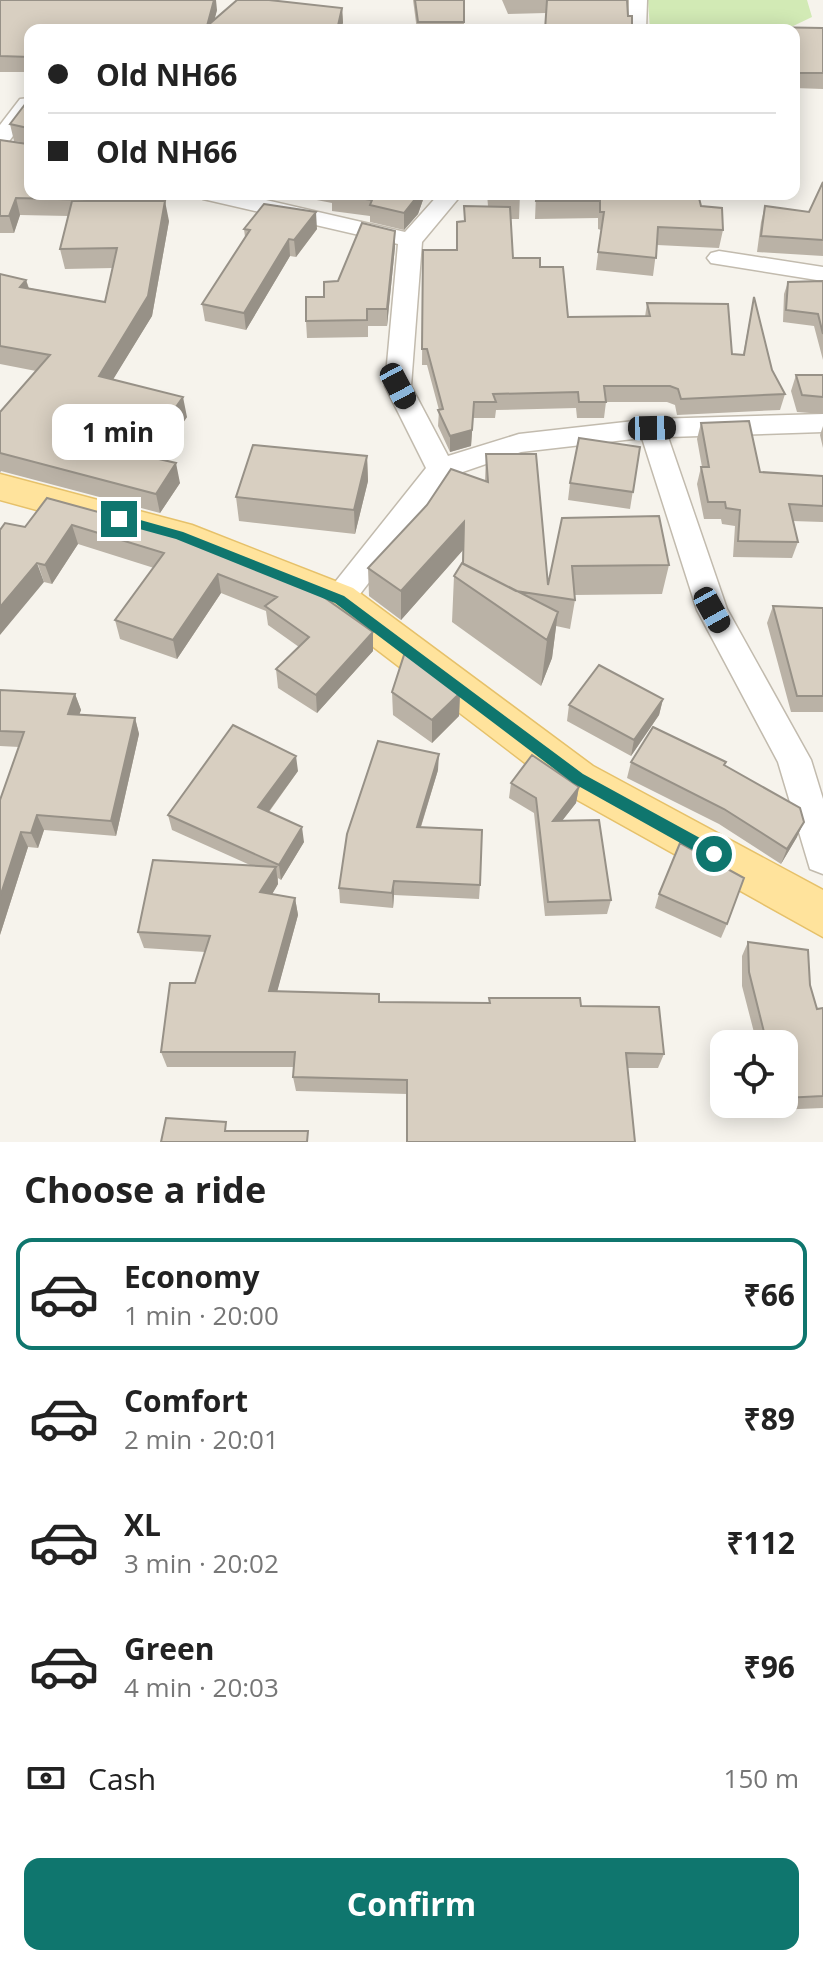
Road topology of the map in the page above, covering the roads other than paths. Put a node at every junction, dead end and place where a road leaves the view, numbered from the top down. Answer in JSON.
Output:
{"nodes":[{"id":1,"x":638,"y":0,"type":"edge"},
{"id":2,"x":637,"y":24,"type":"edge"},
{"id":3,"x":24,"y":109,"type":"edge"},
{"id":4,"x":5,"y":146,"type":"edge"},
{"id":5,"x":236,"y":200,"type":"edge"},
{"id":6,"x":446,"y":200,"type":"edge"},
{"id":7,"x":410,"y":241,"type":"junction"},
{"id":8,"x":719,"y":258,"type":"dead end"},
{"id":9,"x":823,"y":274,"type":"edge"},
{"id":10,"x":823,"y":423,"type":"edge"},
{"id":11,"x":652,"y":428,"type":"junction"},
{"id":12,"x":441,"y":469,"type":"junction"},
{"id":13,"x":1,"y":488,"type":"edge"},
{"id":14,"x":339,"y":599,"type":"junction"},
{"id":15,"x":823,"y":858,"type":"edge"},
{"id":16,"x":823,"y":915,"type":"edge"}],
"edges":[{"from":1,"to":2,"type":"street"},
{"from":3,"to":4,"type":"street"},
{"from":5,"to":7,"type":"street"},
{"from":6,"to":7,"type":"street"},
{"from":7,"to":12,"type":"street"},
{"from":8,"to":9,"type":"street"},
{"from":10,"to":11,"type":"street"},
{"from":11,"to":12,"type":"street"},
{"from":11,"to":15,"type":"street"},
{"from":12,"to":14,"type":"street"},
{"from":13,"to":14,"type":"main road"},
{"from":14,"to":16,"type":"main road"}]}
